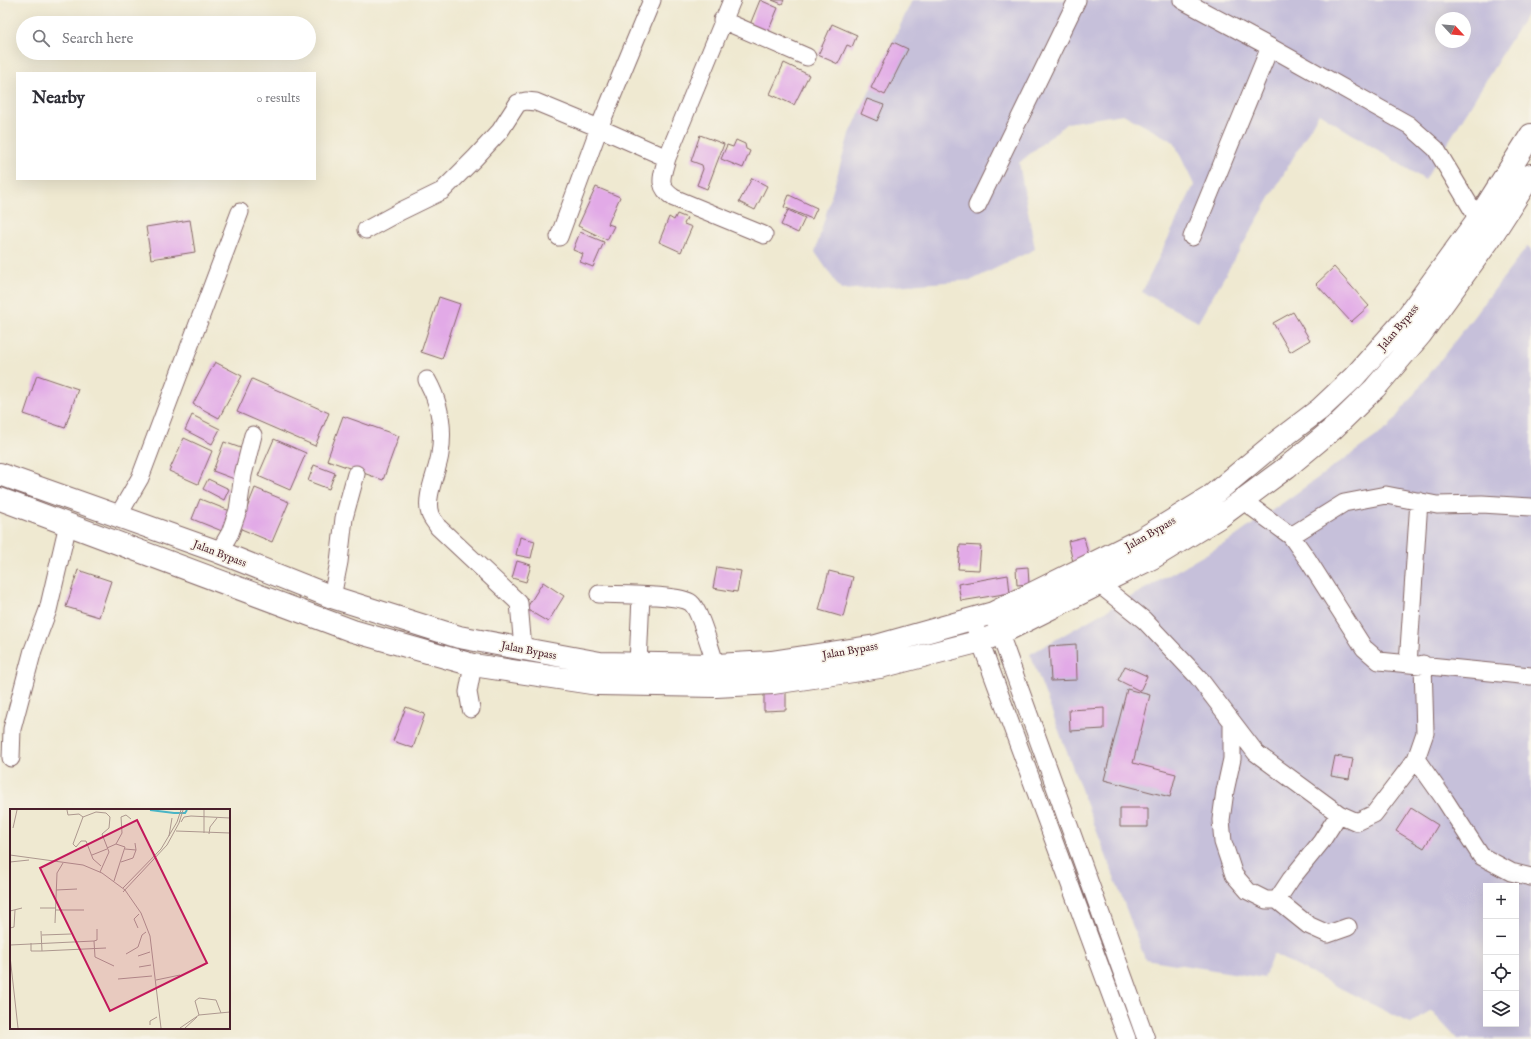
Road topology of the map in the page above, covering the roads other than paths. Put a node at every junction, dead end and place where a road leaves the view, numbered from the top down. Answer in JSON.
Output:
{"nodes":[{"id":1,"x":652,"y":0,"type":"edge"},
{"id":2,"x":732,"y":0,"type":"edge"},
{"id":3,"x":1077,"y":0,"type":"edge"},
{"id":4,"x":1182,"y":0,"type":"edge"},
{"id":5,"x":722,"y":20,"type":"junction"},
{"id":6,"x":1270,"y":47,"type":"junction"},
{"id":7,"x":807,"y":57,"type":"dead end"},
{"id":8,"x":599,"y":128,"type":"junction"},
{"id":9,"x":1531,"y":135,"type":"edge"},
{"id":10,"x":667,"y":158,"type":"junction"},
{"id":11,"x":1531,"y":175,"type":"edge"},
{"id":12,"x":977,"y":206,"type":"dead end"},
{"id":13,"x":240,"y":212,"type":"dead end"},
{"id":14,"x":1478,"y":219,"type":"junction"},
{"id":15,"x":366,"y":230,"type":"dead end"},
{"id":16,"x":764,"y":235,"type":"dead end"},
{"id":17,"x":559,"y":237,"type":"dead end"},
{"id":18,"x":1192,"y":237,"type":"dead end"},
{"id":19,"x":427,"y":380,"type":"dead end"},
{"id":20,"x":253,"y":436,"type":"dead end"},
{"id":21,"x":0,"y":474,"type":"edge"},
{"id":22,"x":356,"y":474,"type":"dead end"},
{"id":23,"x":0,"y":499,"type":"edge"},
{"id":24,"x":1242,"y":500,"type":"junction"},
{"id":25,"x":1419,"y":501,"type":"junction"},
{"id":26,"x":1531,"y":506,"type":"edge"},
{"id":27,"x":118,"y":516,"type":"junction"},
{"id":28,"x":68,"y":524,"type":"junction"},
{"id":29,"x":1290,"y":536,"type":"junction"},
{"id":30,"x":219,"y":552,"type":"junction"},
{"id":31,"x":1099,"y":584,"type":"junction"},
{"id":32,"x":599,"y":594,"type":"dead end"},
{"id":33,"x":641,"y":596,"type":"junction"},
{"id":34,"x":332,"y":597,"type":"junction"},
{"id":35,"x":986,"y":627,"type":"junction"},
{"id":36,"x":523,"y":649,"type":"junction"},
{"id":37,"x":638,"y":664,"type":"junction"},
{"id":38,"x":1416,"y":664,"type":"junction"},
{"id":39,"x":716,"y":665,"type":"junction"},
{"id":40,"x":473,"y":666,"type":"junction"},
{"id":41,"x":1531,"y":676,"type":"edge"},
{"id":42,"x":471,"y":709,"type":"dead end"},
{"id":43,"x":1232,"y":723,"type":"junction"},
{"id":44,"x":11,"y":758,"type":"dead end"},
{"id":45,"x":1416,"y":759,"type":"junction"},
{"id":46,"x":1339,"y":814,"type":"junction"},
{"id":47,"x":1531,"y":877,"type":"edge"},
{"id":48,"x":1277,"y":900,"type":"junction"},
{"id":49,"x":1348,"y":927,"type":"dead end"},
{"id":50,"x":1127,"y":1039,"type":"edge"},
{"id":51,"x":1146,"y":1039,"type":"edge"}],
"edges":[{"from":1,"to":8,"type":"street"},
{"from":2,"to":5,"type":"street"},
{"from":3,"to":12,"type":"street"},
{"from":4,"to":6,"type":"street"},
{"from":5,"to":7,"type":"street"},
{"from":5,"to":10,"type":"street"},
{"from":6,"to":14,"type":"street"},
{"from":6,"to":18,"type":"street"},
{"from":8,"to":10,"type":"street"},
{"from":8,"to":15,"type":"street"},
{"from":8,"to":17,"type":"street"},
{"from":9,"to":14,"type":"highway","name":"Jalan Bypass"},
{"from":10,"to":16,"type":"street"},
{"from":11,"to":24,"type":"highway","name":"Jalan Bypass"},
{"from":13,"to":27,"type":"street"},
{"from":14,"to":35,"type":"highway","name":"Jalan Bypass"},
{"from":19,"to":36,"type":"street"},
{"from":20,"to":30,"type":"street"},
{"from":21,"to":27,"type":"highway","name":"Jalan Bypass"},
{"from":22,"to":34,"type":"street"},
{"from":23,"to":28,"type":"highway","name":"Jalan Bypass"},
{"from":24,"to":29,"type":"street"},
{"from":24,"to":31,"type":"highway","name":"Jalan Bypass"},
{"from":25,"to":26,"type":"street"},
{"from":25,"to":29,"type":"street"},
{"from":25,"to":38,"type":"street"},
{"from":27,"to":30,"type":"highway","name":"Jalan Bypass"},
{"from":28,"to":40,"type":"highway","name":"Jalan Bypass"},
{"from":28,"to":44,"type":"street"},
{"from":29,"to":38,"type":"street"},
{"from":30,"to":34,"type":"highway","name":"Jalan Bypass"},
{"from":31,"to":35,"type":"highway","name":"Jalan Bypass"},
{"from":31,"to":43,"type":"street"},
{"from":32,"to":33,"type":"street"},
{"from":33,"to":37,"type":"street"},
{"from":33,"to":39,"type":"street"},
{"from":34,"to":36,"type":"highway","name":"Jalan Bypass"},
{"from":35,"to":39,"type":"highway","name":"Jalan Bypass"},
{"from":35,"to":40,"type":"highway","name":"Jalan Bypass"},
{"from":35,"to":50,"type":"street"},
{"from":35,"to":51,"type":"street"},
{"from":36,"to":37,"type":"highway","name":"Jalan Bypass"},
{"from":37,"to":39,"type":"highway","name":"Jalan Bypass"},
{"from":38,"to":41,"type":"street"},
{"from":38,"to":45,"type":"street"},
{"from":40,"to":42,"type":"street"},
{"from":43,"to":46,"type":"street"},
{"from":43,"to":48,"type":"street"},
{"from":45,"to":46,"type":"street"},
{"from":45,"to":47,"type":"street"},
{"from":46,"to":48,"type":"street"},
{"from":48,"to":49,"type":"street"}]}
